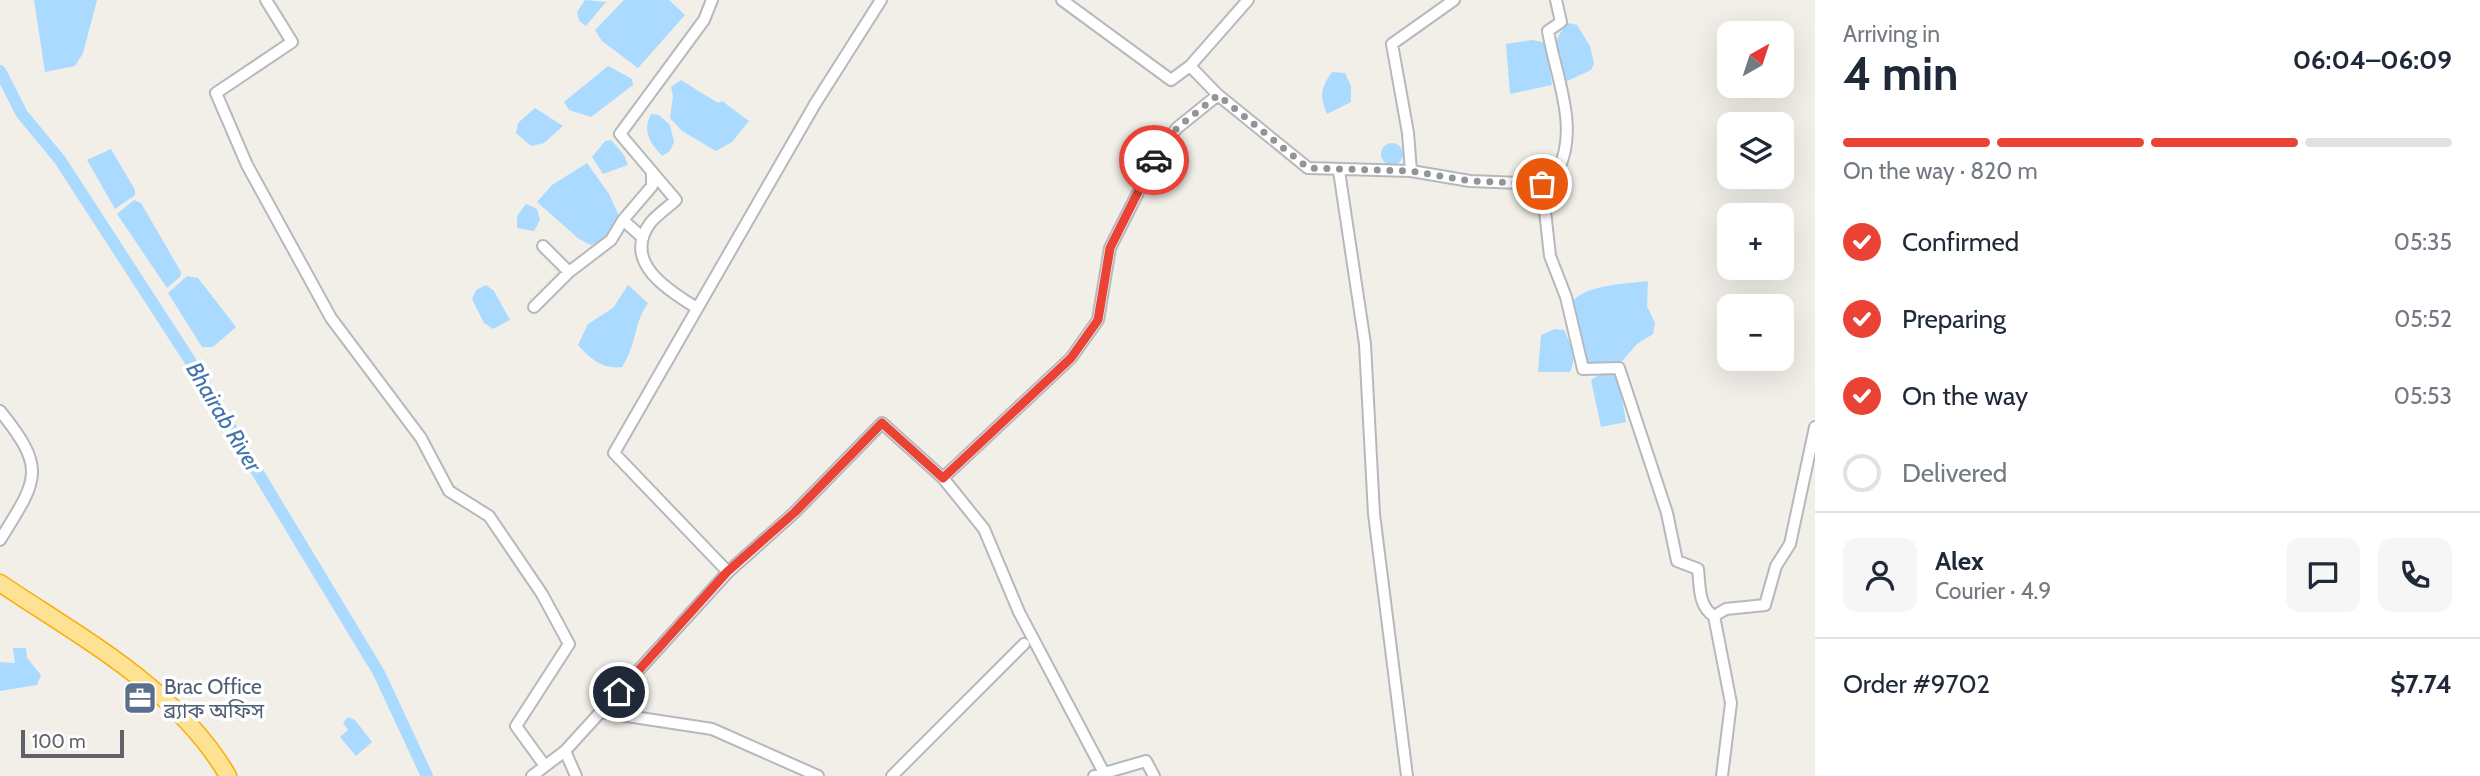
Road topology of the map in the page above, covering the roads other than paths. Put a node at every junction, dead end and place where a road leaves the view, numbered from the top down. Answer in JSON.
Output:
{"nodes":[{"id":1,"x":266,"y":0,"type":"edge"},
{"id":2,"x":712,"y":0,"type":"edge"},
{"id":3,"x":881,"y":0,"type":"edge"},
{"id":4,"x":1062,"y":0,"type":"edge"},
{"id":5,"x":1248,"y":0,"type":"edge"},
{"id":6,"x":1454,"y":0,"type":"edge"},
{"id":7,"x":1556,"y":0,"type":"edge"},
{"id":8,"x":1190,"y":66,"type":"junction"},
{"id":9,"x":1218,"y":95,"type":"junction"},
{"id":10,"x":1339,"y":171,"type":"junction"},
{"id":11,"x":1411,"y":171,"type":"junction"},
{"id":12,"x":652,"y":173,"type":"junction"},
{"id":13,"x":1542,"y":184,"type":"junction"},
{"id":14,"x":623,"y":220,"type":"junction"},
{"id":15,"x":643,"y":237,"type":"junction"},
{"id":16,"x":543,"y":246,"type":"dead end"},
{"id":17,"x":569,"y":272,"type":"junction"},
{"id":18,"x":534,"y":307,"type":"dead end"},
{"id":19,"x":697,"y":308,"type":"junction"},
{"id":20,"x":0,"y":411,"type":"edge"},
{"id":21,"x":1815,"y":427,"type":"edge"},
{"id":22,"x":943,"y":478,"type":"junction"},
{"id":23,"x":0,"y":540,"type":"edge"},
{"id":24,"x":727,"y":572,"type":"junction"},
{"id":25,"x":0,"y":583,"type":"edge"},
{"id":26,"x":1714,"y":616,"type":"junction"},
{"id":27,"x":1024,"y":644,"type":"dead end"},
{"id":28,"x":601,"y":712,"type":"junction"},
{"id":29,"x":565,"y":751,"type":"junction"},
{"id":30,"x":545,"y":766,"type":"junction"},
{"id":31,"x":1099,"y":774,"type":"edge"},
{"id":32,"x":228,"y":776,"type":"edge"},
{"id":33,"x":532,"y":776,"type":"edge"},
{"id":34,"x":576,"y":776,"type":"edge"},
{"id":35,"x":818,"y":776,"type":"edge"},
{"id":36,"x":892,"y":776,"type":"edge"},
{"id":37,"x":1154,"y":776,"type":"edge"},
{"id":38,"x":1407,"y":776,"type":"edge"},
{"id":39,"x":1722,"y":776,"type":"edge"}],
"edges":[{"from":1,"to":30,"type":"street"},
{"from":2,"to":12,"type":"street"},
{"from":3,"to":19,"type":"street"},
{"from":4,"to":8,"type":"street"},
{"from":5,"to":8,"type":"street"},
{"from":6,"to":11,"type":"street"},
{"from":7,"to":13,"type":"street"},
{"from":8,"to":9,"type":"street"},
{"from":9,"to":10,"type":"street"},
{"from":9,"to":22,"type":"street"},
{"from":10,"to":11,"type":"street"},
{"from":10,"to":38,"type":"street"},
{"from":11,"to":13,"type":"street"},
{"from":12,"to":14,"type":"street"},
{"from":12,"to":15,"type":"street"},
{"from":13,"to":26,"type":"street"},
{"from":14,"to":15,"type":"street"},
{"from":14,"to":17,"type":"street"},
{"from":15,"to":19,"type":"street"},
{"from":16,"to":17,"type":"street"},
{"from":17,"to":18,"type":"street"},
{"from":19,"to":24,"type":"street"},
{"from":20,"to":23,"type":"street"},
{"from":21,"to":26,"type":"street"},
{"from":22,"to":24,"type":"street"},
{"from":22,"to":31,"type":"street"},
{"from":24,"to":28,"type":"street"},
{"from":25,"to":32,"type":"highway"},
{"from":26,"to":39,"type":"street"},
{"from":27,"to":36,"type":"street"},
{"from":28,"to":29,"type":"street"},
{"from":28,"to":35,"type":"street"},
{"from":29,"to":30,"type":"street"},
{"from":29,"to":34,"type":"street"},
{"from":30,"to":33,"type":"street"},
{"from":31,"to":37,"type":"street"}]}
